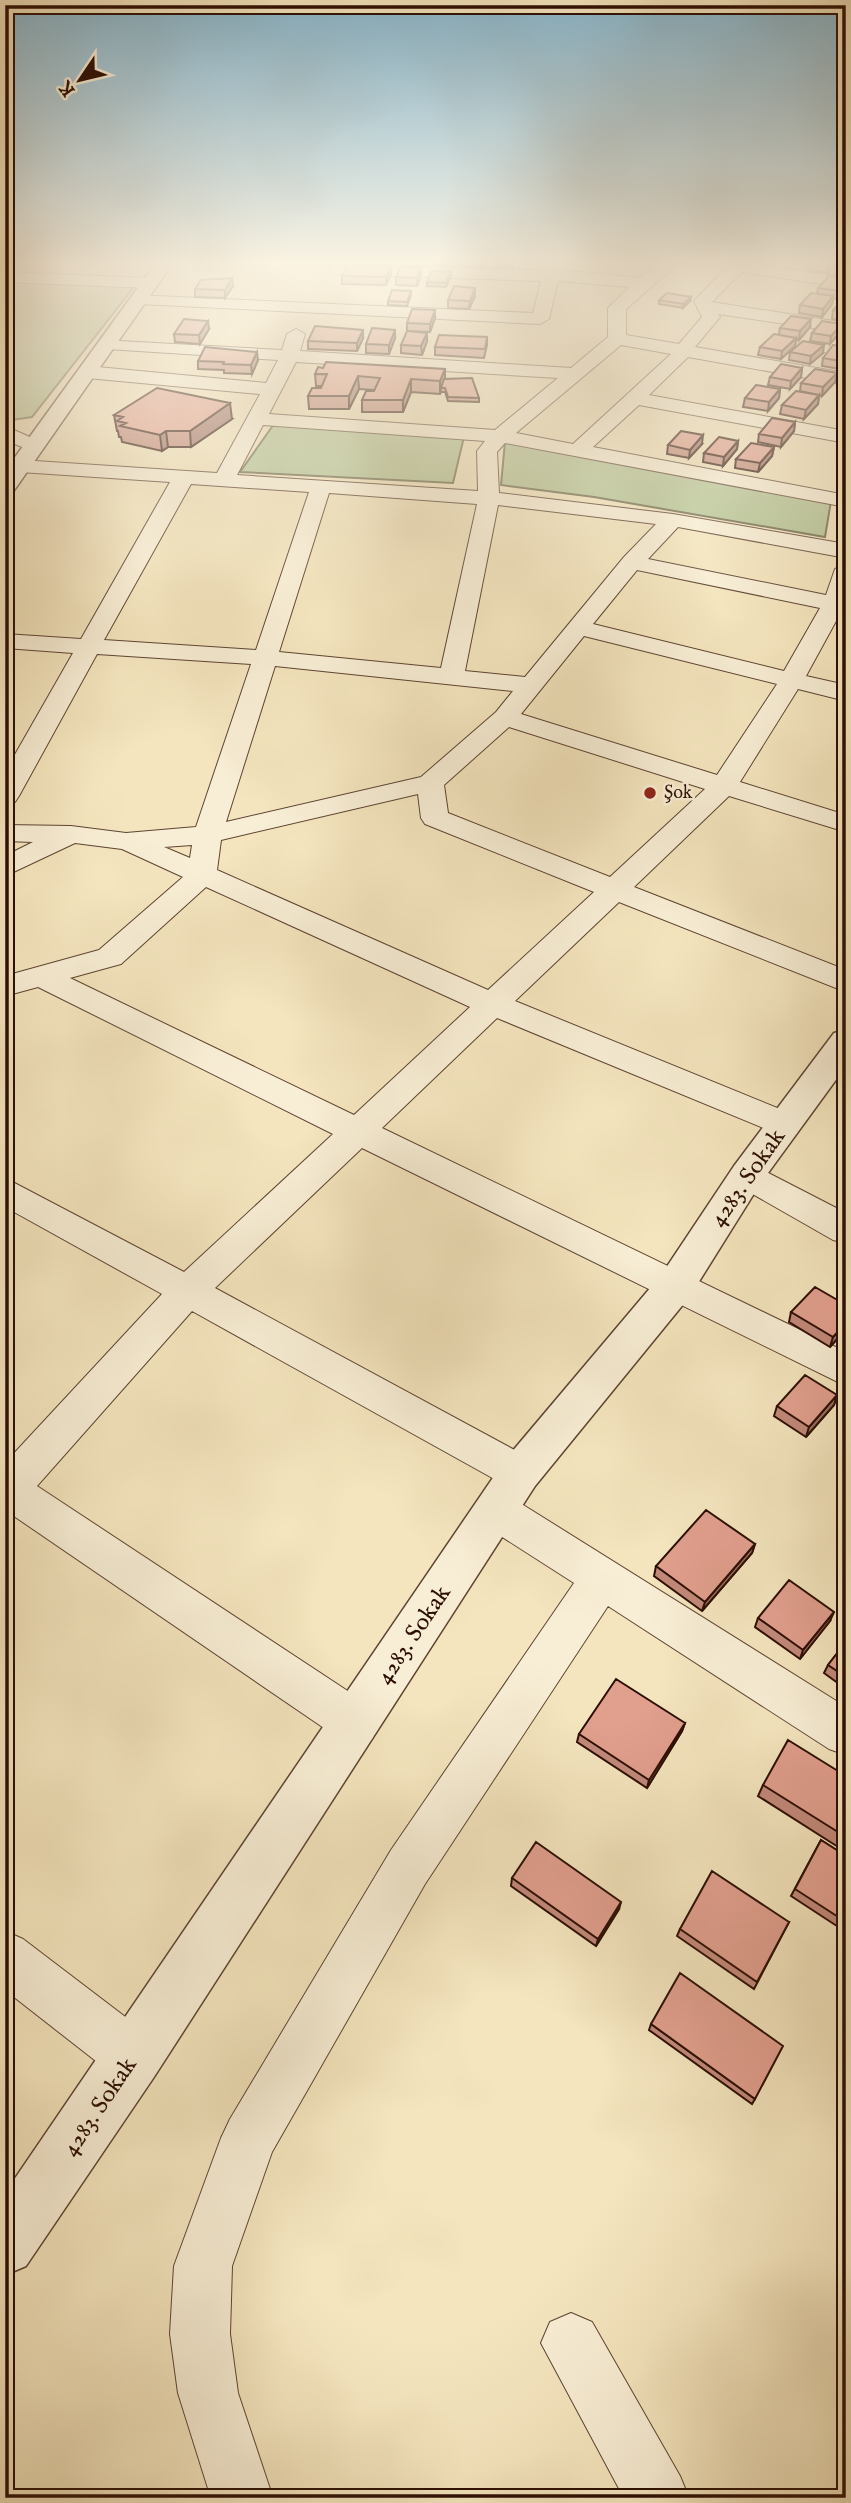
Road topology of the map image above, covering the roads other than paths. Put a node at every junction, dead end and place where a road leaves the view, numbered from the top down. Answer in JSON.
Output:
{"nodes":[{"id":1,"x":83,"y":377,"type":"edge"},
{"id":2,"x":139,"y":377,"type":"edge"},
{"id":3,"x":278,"y":377,"type":"edge"},
{"id":4,"x":572,"y":377,"type":"edge"},
{"id":5,"x":656,"y":377,"type":"edge"},
{"id":6,"x":272,"y":389,"type":"junction"},
{"id":7,"x":634,"y":398,"type":"junction"},
{"id":8,"x":256,"y":419,"type":"junction"},
{"id":9,"x":5,"y":432,"type":"edge"},
{"id":10,"x":500,"y":436,"type":"junction"},
{"id":11,"x":846,"y":437,"type":"edge"},
{"id":12,"x":579,"y":449,"type":"junction"},
{"id":13,"x":22,"y":455,"type":"edge"},
{"id":14,"x":184,"y":477,"type":"junction"},
{"id":15,"x":224,"y":480,"type":"junction"},
{"id":16,"x":321,"y":486,"type":"junction"},
{"id":17,"x":5,"y":488,"type":"edge"},
{"id":18,"x":489,"y":498,"type":"junction"},
{"id":19,"x":846,"y":501,"type":"edge"},
{"id":20,"x":673,"y":520,"type":"junction"},
{"id":21,"x":846,"y":551,"type":"edge"},
{"id":22,"x":632,"y":562,"type":"junction"},
{"id":23,"x":846,"y":569,"type":"edge"},
{"id":24,"x":840,"y":605,"type":"edge"},
{"id":25,"x":579,"y":628,"type":"junction"},
{"id":26,"x":5,"y":641,"type":"edge"},
{"id":27,"x":87,"y":647,"type":"junction"},
{"id":28,"x":265,"y":658,"type":"junction"},
{"id":29,"x":452,"y":679,"type":"junction"},
{"id":30,"x":792,"y":679,"type":"junction"},
{"id":31,"x":531,"y":685,"type":"junction"},
{"id":32,"x":846,"y":692,"type":"edge"},
{"id":33,"x":505,"y":717,"type":"junction"},
{"id":34,"x":430,"y":783,"type":"junction"},
{"id":35,"x":723,"y":787,"type":"junction"},
{"id":36,"x":5,"y":796,"type":"edge"},
{"id":37,"x":846,"y":824,"type":"edge"},
{"id":38,"x":5,"y":832,"type":"edge"},
{"id":39,"x":71,"y":834,"type":"junction"},
{"id":40,"x":208,"y":835,"type":"junction"},
{"id":41,"x":126,"y":841,"type":"junction"},
{"id":42,"x":5,"y":867,"type":"edge"},
{"id":43,"x":202,"y":875,"type":"junction"},
{"id":44,"x":616,"y":888,"type":"junction"},
{"id":45,"x":41,"y":976,"type":"junction"},
{"id":46,"x":846,"y":982,"type":"edge"},
{"id":47,"x":5,"y":986,"type":"edge"},
{"id":48,"x":492,"y":1004,"type":"junction"},
{"id":49,"x":846,"y":1041,"type":"edge"},
{"id":50,"x":785,"y":1124,"type":"junction"},
{"id":51,"x":357,"y":1132,"type":"junction"},
{"id":52,"x":747,"y":1175,"type":"junction"},
{"id":53,"x":5,"y":1191,"type":"edge"},
{"id":54,"x":846,"y":1230,"type":"edge"},
{"id":55,"x":676,"y":1284,"type":"junction"},
{"id":56,"x":189,"y":1290,"type":"junction"},
{"id":57,"x":846,"y":1370,"type":"edge"},
{"id":58,"x":6,"y":1489,"type":"edge"},
{"id":59,"x":508,"y":1492,"type":"junction"},
{"id":60,"x":602,"y":1578,"type":"junction"},
{"id":61,"x":356,"y":1723,"type":"junction"},
{"id":62,"x":846,"y":1733,"type":"edge"},
{"id":63,"x":5,"y":1957,"type":"edge"},
{"id":64,"x":134,"y":2057,"type":"junction"},
{"id":65,"x":5,"y":2245,"type":"edge"},
{"id":66,"x":571,"y":2343,"type":"dead end"},
{"id":67,"x":242,"y":2498,"type":"edge"},
{"id":68,"x":658,"y":2498,"type":"edge"}],
"edges":[{"from":1,"to":13,"type":"street"},
{"from":2,"to":6,"type":"street"},
{"from":3,"to":6,"type":"street"},
{"from":4,"to":10,"type":"street"},
{"from":5,"to":7,"type":"street"},
{"from":6,"to":8,"type":"street"},
{"from":7,"to":11,"type":"street"},
{"from":7,"to":12,"type":"street"},
{"from":8,"to":10,"type":"street"},
{"from":8,"to":15,"type":"street"},
{"from":9,"to":13,"type":"street"},
{"from":10,"to":12,"type":"street"},
{"from":10,"to":18,"type":"street"},
{"from":12,"to":19,"type":"street"},
{"from":13,"to":14,"type":"street"},
{"from":13,"to":17,"type":"street"},
{"from":14,"to":15,"type":"street"},
{"from":14,"to":27,"type":"street"},
{"from":15,"to":16,"type":"street"},
{"from":16,"to":18,"type":"street"},
{"from":16,"to":28,"type":"street"},
{"from":18,"to":20,"type":"street"},
{"from":18,"to":29,"type":"street"},
{"from":20,"to":21,"type":"street"},
{"from":20,"to":22,"type":"street"},
{"from":22,"to":24,"type":"street"},
{"from":22,"to":25,"type":"street"},
{"from":23,"to":24,"type":"street"},
{"from":24,"to":30,"type":"street"},
{"from":25,"to":30,"type":"street"},
{"from":25,"to":31,"type":"street"},
{"from":26,"to":27,"type":"street"},
{"from":27,"to":28,"type":"street"},
{"from":27,"to":36,"type":"street"},
{"from":28,"to":29,"type":"street"},
{"from":28,"to":40,"type":"street"},
{"from":29,"to":31,"type":"street"},
{"from":30,"to":32,"type":"street"},
{"from":30,"to":35,"type":"street"},
{"from":31,"to":33,"type":"street"},
{"from":33,"to":34,"type":"street"},
{"from":33,"to":35,"type":"street"},
{"from":34,"to":40,"type":"street"},
{"from":34,"to":44,"type":"street"},
{"from":35,"to":37,"type":"street"},
{"from":35,"to":44,"type":"street"},
{"from":38,"to":39,"type":"street"},
{"from":39,"to":41,"type":"street"},
{"from":39,"to":42,"type":"street"},
{"from":40,"to":41,"type":"street"},
{"from":40,"to":43,"type":"street"},
{"from":41,"to":43,"type":"street"},
{"from":43,"to":45,"type":"street"},
{"from":43,"to":48,"type":"street"},
{"from":44,"to":46,"type":"street"},
{"from":44,"to":48,"type":"street"},
{"from":45,"to":47,"type":"street"},
{"from":45,"to":51,"type":"street"},
{"from":48,"to":50,"type":"street"},
{"from":48,"to":51,"type":"street"},
{"from":49,"to":50,"type":"street","name":"4283. Sokak"},
{"from":50,"to":52,"type":"street","name":"4283. Sokak"},
{"from":51,"to":55,"type":"street"},
{"from":51,"to":56,"type":"street"},
{"from":52,"to":54,"type":"street"},
{"from":52,"to":55,"type":"street","name":"4283. Sokak"},
{"from":53,"to":56,"type":"street"},
{"from":55,"to":57,"type":"street"},
{"from":55,"to":59,"type":"street","name":"4283. Sokak"},
{"from":56,"to":58,"type":"street"},
{"from":56,"to":59,"type":"street"},
{"from":58,"to":61,"type":"street"},
{"from":59,"to":60,"type":"street"},
{"from":59,"to":61,"type":"street","name":"4283. Sokak"},
{"from":60,"to":62,"type":"street"},
{"from":60,"to":67,"type":"street"},
{"from":61,"to":64,"type":"street","name":"4283. Sokak"},
{"from":63,"to":64,"type":"street"},
{"from":64,"to":65,"type":"street","name":"4283. Sokak"},
{"from":66,"to":68,"type":"street"}]}
